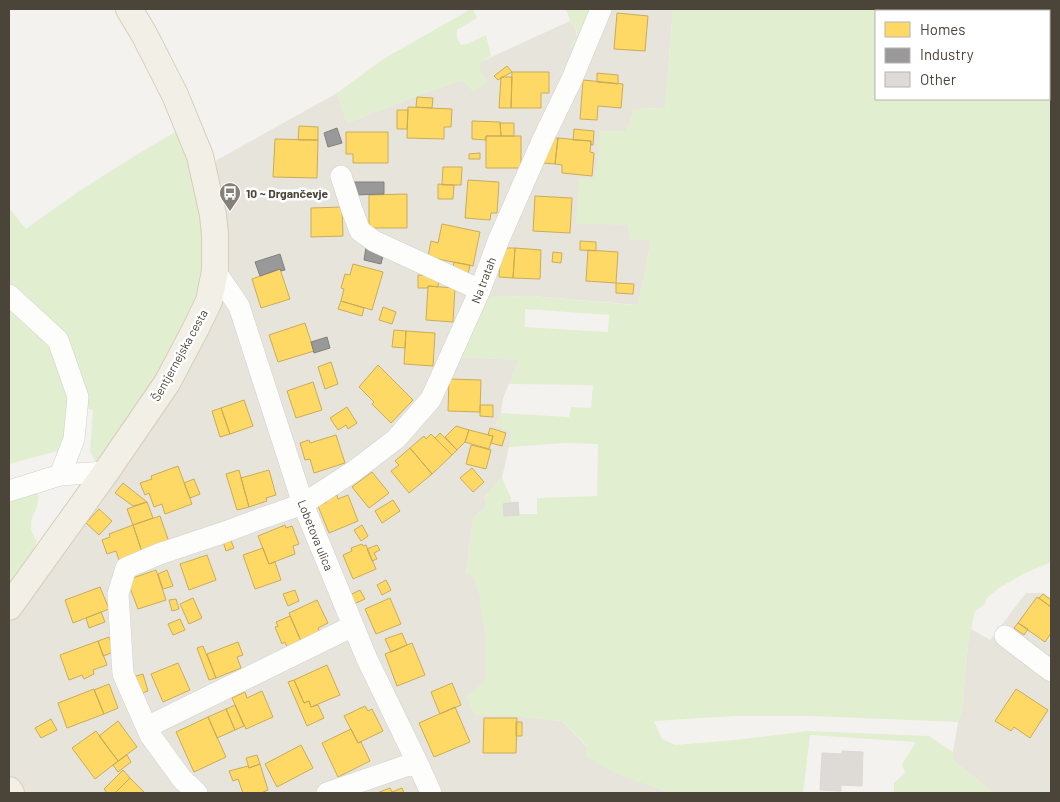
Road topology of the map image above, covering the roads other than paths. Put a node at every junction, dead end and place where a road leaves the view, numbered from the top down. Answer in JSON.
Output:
{"nodes":[{"id":1,"x":130,"y":9,"type":"edge"},
{"id":2,"x":601,"y":9,"type":"edge"},
{"id":3,"x":340,"y":176,"type":"dead end"},
{"id":4,"x":215,"y":271,"type":"junction"},
{"id":5,"x":480,"y":290,"type":"junction"},
{"id":6,"x":9,"y":295,"type":"edge"},
{"id":7,"x":106,"y":472,"type":"junction"},
{"id":8,"x":60,"y":475,"type":"junction"},
{"id":9,"x":9,"y":491,"type":"edge"},
{"id":10,"x":303,"y":504,"type":"junction"},
{"id":11,"x":9,"y":607,"type":"edge"},
{"id":12,"x":353,"y":626,"type":"junction"},
{"id":13,"x":1004,"y":636,"type":"dead end"},
{"id":14,"x":1051,"y":671,"type":"edge"},
{"id":15,"x":147,"y":728,"type":"junction"},
{"id":16,"x":417,"y":762,"type":"junction"},
{"id":17,"x":197,"y":793,"type":"edge"},
{"id":18,"x":327,"y":793,"type":"edge"},
{"id":19,"x":431,"y":793,"type":"edge"}],
"edges":[{"from":1,"to":4,"type":"main road","name":"Šentjernejska cesta"},
{"from":2,"to":5,"type":"street","name":"Na tratah"},
{"from":3,"to":5,"type":"street"},
{"from":4,"to":7,"type":"main road","name":"Šentjernejska cesta"},
{"from":4,"to":10,"type":"street","name":"Lobetova ulica"},
{"from":5,"to":10,"type":"street","name":"Na tratah"},
{"from":6,"to":8,"type":"street"},
{"from":7,"to":8,"type":"street"},
{"from":7,"to":11,"type":"main road","name":"Šentjernejska cesta"},
{"from":8,"to":9,"type":"street"},
{"from":10,"to":12,"type":"street","name":"Lobetova ulica"},
{"from":10,"to":15,"type":"street","name":"Na tratah"},
{"from":12,"to":15,"type":"street"},
{"from":12,"to":16,"type":"street","name":"Lobetova ulica"},
{"from":13,"to":14,"type":"street"},
{"from":15,"to":17,"type":"street"},
{"from":16,"to":18,"type":"street"},
{"from":16,"to":19,"type":"street","name":"Lobetova ulica"}]}
